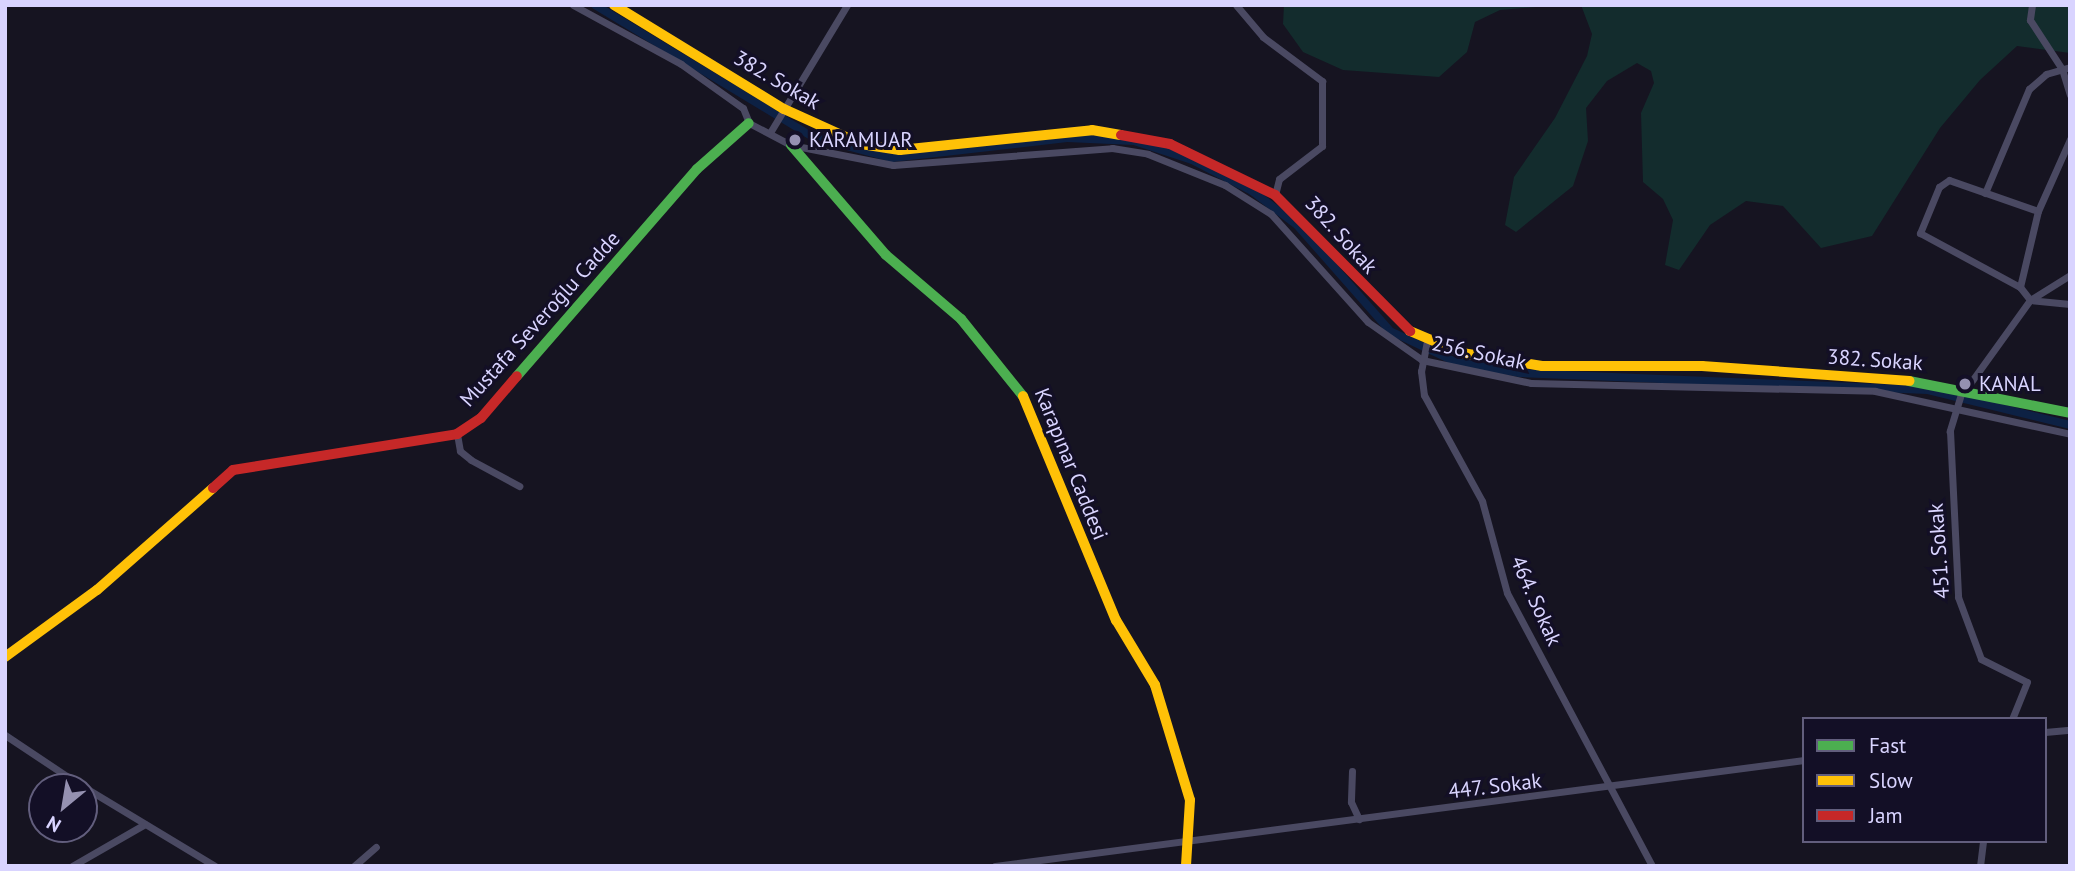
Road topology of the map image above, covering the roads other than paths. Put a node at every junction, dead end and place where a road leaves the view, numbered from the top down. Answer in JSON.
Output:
{"nodes":[{"id":1,"x":573,"y":5,"type":"edge"},
{"id":2,"x":614,"y":5,"type":"edge"},
{"id":3,"x":847,"y":5,"type":"edge"},
{"id":4,"x":1236,"y":5,"type":"edge"},
{"id":5,"x":2032,"y":5,"type":"edge"},
{"id":6,"x":2066,"y":68,"type":"edge"},
{"id":7,"x":2069,"y":91,"type":"edge"},
{"id":8,"x":784,"y":109,"type":"junction"},
{"id":9,"x":749,"y":123,"type":"junction"},
{"id":10,"x":773,"y":127,"type":"junction"},
{"id":11,"x":2070,"y":139,"type":"edge"},
{"id":12,"x":791,"y":145,"type":"junction"},
{"id":13,"x":1986,"y":193,"type":"junction"},
{"id":14,"x":1275,"y":195,"type":"junction"},
{"id":15,"x":2038,"y":211,"type":"junction"},
{"id":16,"x":2070,"y":275,"type":"edge"},
{"id":17,"x":2020,"y":287,"type":"junction"},
{"id":18,"x":2030,"y":300,"type":"junction"},
{"id":19,"x":2070,"y":304,"type":"edge"},
{"id":20,"x":1427,"y":341,"type":"junction"},
{"id":21,"x":1423,"y":357,"type":"junction"},
{"id":22,"x":1960,"y":398,"type":"junction"},
{"id":23,"x":2070,"y":413,"type":"edge"},
{"id":24,"x":457,"y":434,"type":"junction"},
{"id":25,"x":2070,"y":434,"type":"edge"},
{"id":26,"x":519,"y":486,"type":"dead end"},
{"id":27,"x":5,"y":657,"type":"edge"},
{"id":28,"x":2013,"y":717,"type":"edge"},
{"id":29,"x":2070,"y":730,"type":"edge"},
{"id":30,"x":2047,"y":732,"type":"edge"},
{"id":31,"x":5,"y":735,"type":"edge"},
{"id":32,"x":1802,"y":760,"type":"edge"},
{"id":33,"x":1352,"y":771,"type":"dead end"},
{"id":34,"x":63,"y":773,"type":"edge"},
{"id":35,"x":1609,"y":790,"type":"junction"},
{"id":36,"x":98,"y":795,"type":"edge"},
{"id":37,"x":1359,"y":819,"type":"junction"},
{"id":38,"x":145,"y":824,"type":"junction"},
{"id":39,"x":1189,"y":841,"type":"junction"},
{"id":40,"x":1983,"y":843,"type":"edge"},
{"id":41,"x":376,"y":847,"type":"dead end"},
{"id":42,"x":72,"y":866,"type":"edge"},
{"id":43,"x":215,"y":866,"type":"edge"},
{"id":44,"x":354,"y":866,"type":"edge"},
{"id":45,"x":995,"y":866,"type":"edge"},
{"id":46,"x":1186,"y":866,"type":"edge"},
{"id":47,"x":1652,"y":866,"type":"edge"},
{"id":48,"x":1980,"y":866,"type":"edge"}],
"edges":[{"from":1,"to":9,"type":"street"},
{"from":2,"to":8,"type":"street","name":"382. Sokak"},
{"from":3,"to":8,"type":"street"},
{"from":4,"to":14,"type":"street"},
{"from":5,"to":6,"type":"street"},
{"from":6,"to":7,"type":"street"},
{"from":6,"to":13,"type":"street"},
{"from":8,"to":10,"type":"street"},
{"from":8,"to":14,"type":"street","name":"382. Sokak"},
{"from":9,"to":10,"type":"street","name":"256. Sokak"},
{"from":9,"to":24,"type":"street","name":"Mustafa Severoğlu Cadde"},
{"from":10,"to":12,"type":"street","name":"256. Sokak"},
{"from":11,"to":15,"type":"street"},
{"from":12,"to":21,"type":"street","name":"256. Sokak"},
{"from":12,"to":39,"type":"street","name":"Karapınar Caddesi"},
{"from":13,"to":15,"type":"street"},
{"from":13,"to":17,"type":"street"},
{"from":14,"to":20,"type":"street","name":"382. Sokak"},
{"from":15,"to":17,"type":"street"},
{"from":16,"to":18,"type":"street"},
{"from":17,"to":18,"type":"street"},
{"from":18,"to":19,"type":"street"},
{"from":18,"to":22,"type":"street"},
{"from":20,"to":21,"type":"street","name":"464. Sokak"},
{"from":20,"to":22,"type":"street","name":"382. Sokak"},
{"from":21,"to":22,"type":"street","name":"256. Sokak"},
{"from":21,"to":35,"type":"street","name":"464. Sokak"},
{"from":22,"to":23,"type":"street","name":"382. Sokak"},
{"from":22,"to":25,"type":"street","name":"256. Sokak"},
{"from":22,"to":28,"type":"street","name":"451. Sokak"},
{"from":24,"to":26,"type":"street"},
{"from":24,"to":27,"type":"street","name":"Mustafa Severoğlu Cadde"},
{"from":29,"to":30,"type":"street"},
{"from":31,"to":34,"type":"street"},
{"from":32,"to":35,"type":"street","name":"447. Sokak"},
{"from":33,"to":37,"type":"street"},
{"from":35,"to":37,"type":"street","name":"447. Sokak"},
{"from":35,"to":47,"type":"street","name":"464. Sokak"},
{"from":36,"to":38,"type":"street"},
{"from":37,"to":39,"type":"street","name":"447. Sokak"},
{"from":38,"to":42,"type":"street"},
{"from":38,"to":43,"type":"street"},
{"from":39,"to":45,"type":"street","name":"447. Sokak"},
{"from":39,"to":46,"type":"street","name":"Karapınar Caddesi"},
{"from":40,"to":48,"type":"street"},
{"from":41,"to":44,"type":"street"}]}
